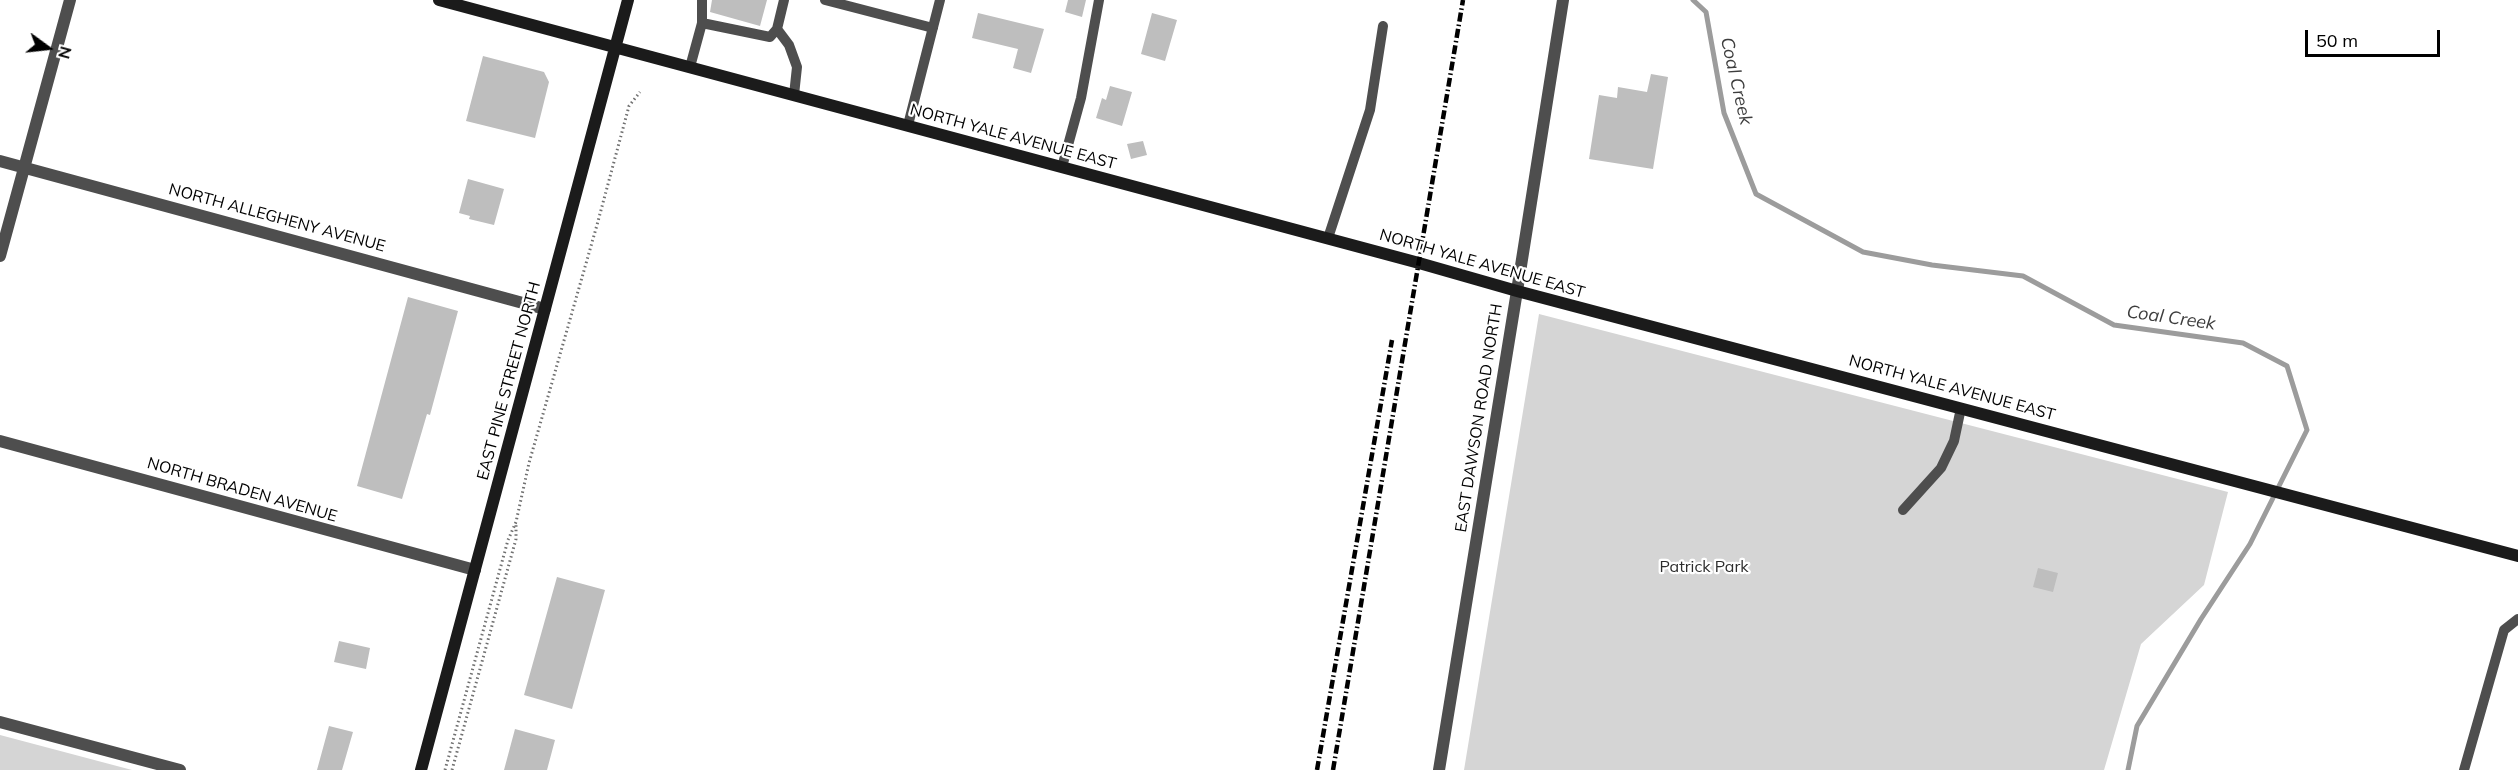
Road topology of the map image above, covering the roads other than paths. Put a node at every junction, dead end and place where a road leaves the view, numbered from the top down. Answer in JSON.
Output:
{"nodes":[{"id":1,"x":70,"y":0,"type":"edge"},
{"id":2,"x":439,"y":0,"type":"edge"},
{"id":3,"x":628,"y":0,"type":"edge"},
{"id":4,"x":702,"y":0,"type":"edge"},
{"id":5,"x":784,"y":0,"type":"edge"},
{"id":6,"x":825,"y":0,"type":"edge"},
{"id":7,"x":939,"y":0,"type":"edge"},
{"id":8,"x":1099,"y":0,"type":"edge"},
{"id":9,"x":1563,"y":0,"type":"edge"},
{"id":10,"x":702,"y":23,"type":"junction"},
{"id":11,"x":1383,"y":26,"type":"dead end"},
{"id":12,"x":933,"y":28,"type":"junction"},
{"id":13,"x":777,"y":29,"type":"junction"},
{"id":14,"x":616,"y":47,"type":"junction"},
{"id":15,"x":690,"y":67,"type":"junction"},
{"id":16,"x":794,"y":95,"type":"junction"},
{"id":17,"x":908,"y":125,"type":"junction"},
{"id":18,"x":0,"y":161,"type":"edge"},
{"id":19,"x":1062,"y":167,"type":"junction"},
{"id":20,"x":23,"y":168,"type":"junction"},
{"id":21,"x":1328,"y":238,"type":"junction"},
{"id":22,"x":0,"y":256,"type":"edge"},
{"id":23,"x":1517,"y":291,"type":"junction"},
{"id":24,"x":545,"y":309,"type":"junction"},
{"id":25,"x":1961,"y":408,"type":"junction"},
{"id":26,"x":0,"y":441,"type":"edge"},
{"id":27,"x":1903,"y":510,"type":"dead end"},
{"id":28,"x":2518,"y":556,"type":"edge"},
{"id":29,"x":475,"y":570,"type":"junction"},
{"id":30,"x":2518,"y":620,"type":"edge"},
{"id":31,"x":0,"y":722,"type":"edge"},
{"id":32,"x":180,"y":770,"type":"edge"},
{"id":33,"x":421,"y":770,"type":"edge"},
{"id":34,"x":1439,"y":770,"type":"edge"},
{"id":35,"x":2464,"y":770,"type":"edge"}],
"edges":[{"from":1,"to":20,"type":"street"},
{"from":2,"to":14,"type":"main road","name":"NORTH YALE AVENUE EAST"},
{"from":3,"to":14,"type":"main road","name":"EAST PINE STREET NORTH"},
{"from":4,"to":10,"type":"lane"},
{"from":5,"to":13,"type":"lane"},
{"from":6,"to":12,"type":"lane"},
{"from":7,"to":12,"type":"lane"},
{"from":8,"to":19,"type":"lane"},
{"from":9,"to":23,"type":"street","name":"EAST DAWSON ROAD NORTH"},
{"from":10,"to":13,"type":"lane"},
{"from":10,"to":15,"type":"lane"},
{"from":11,"to":21,"type":"lane"},
{"from":12,"to":17,"type":"lane"},
{"from":13,"to":16,"type":"lane"},
{"from":14,"to":15,"type":"main road","name":"NORTH YALE AVENUE EAST"},
{"from":14,"to":24,"type":"main road","name":"EAST PINE STREET NORTH"},
{"from":15,"to":16,"type":"main road","name":"NORTH YALE AVENUE EAST"},
{"from":16,"to":17,"type":"main road","name":"NORTH YALE AVENUE EAST"},
{"from":17,"to":19,"type":"main road","name":"NORTH YALE AVENUE EAST"},
{"from":18,"to":20,"type":"street","name":"NORTH ALLEGHENY AVENUE"},
{"from":19,"to":21,"type":"main road","name":"NORTH YALE AVENUE EAST"},
{"from":20,"to":22,"type":"street"},
{"from":20,"to":24,"type":"street","name":"NORTH ALLEGHENY AVENUE"},
{"from":21,"to":23,"type":"main road","name":"NORTH YALE AVENUE EAST"},
{"from":23,"to":25,"type":"main road","name":"NORTH YALE AVENUE EAST"},
{"from":23,"to":34,"type":"street","name":"EAST DAWSON ROAD NORTH"},
{"from":24,"to":29,"type":"main road","name":"EAST PINE STREET NORTH"},
{"from":25,"to":27,"type":"lane"},
{"from":25,"to":28,"type":"main road","name":"NORTH YALE AVENUE EAST"},
{"from":26,"to":29,"type":"street","name":"NORTH BRADEN AVENUE"},
{"from":29,"to":33,"type":"main road","name":"EAST PINE STREET NORTH"},
{"from":30,"to":35,"type":"lane"},
{"from":31,"to":32,"type":"street"}]}
